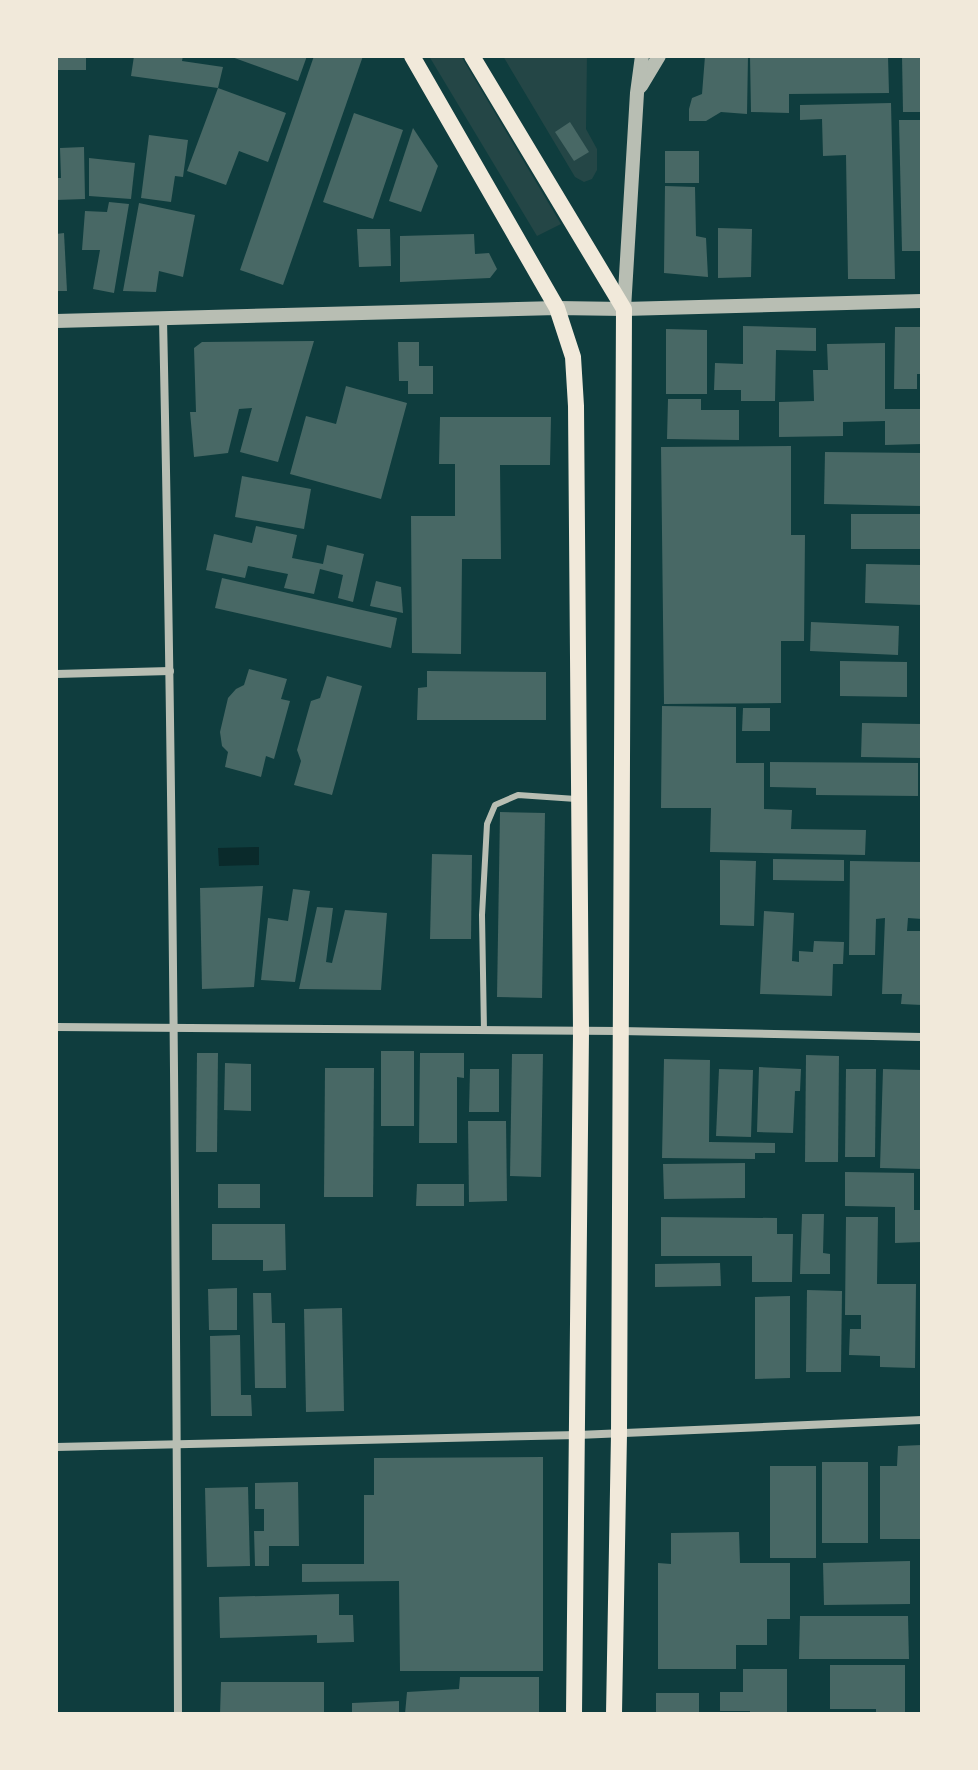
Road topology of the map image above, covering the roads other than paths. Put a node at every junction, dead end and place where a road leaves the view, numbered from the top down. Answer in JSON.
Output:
{"nodes":[{"id":1,"x":412,"y":56,"type":"edge"},
{"id":2,"x":472,"y":56,"type":"edge"},
{"id":3,"x":642,"y":56,"type":"edge"},
{"id":4,"x":659,"y":56,"type":"edge"},
{"id":5,"x":637,"y":93,"type":"junction"},
{"id":6,"x":922,"y":301,"type":"edge"},
{"id":7,"x":557,"y":308,"type":"junction"},
{"id":8,"x":624,"y":309,"type":"junction"},
{"id":9,"x":163,"y":319,"type":"junction"},
{"id":10,"x":56,"y":321,"type":"edge"},
{"id":11,"x":170,"y":671,"type":"junction"},
{"id":12,"x":56,"y":674,"type":"edge"},
{"id":13,"x":579,"y":799,"type":"junction"},
{"id":14,"x":56,"y":1027,"type":"edge"},
{"id":15,"x":174,"y":1027,"type":"junction"},
{"id":16,"x":484,"y":1031,"type":"junction"},
{"id":17,"x":620,"y":1031,"type":"junction"},
{"id":18,"x":581,"y":1032,"type":"junction"},
{"id":19,"x":922,"y":1037,"type":"edge"},
{"id":20,"x":922,"y":1420,"type":"edge"},
{"id":21,"x":619,"y":1434,"type":"junction"},
{"id":22,"x":578,"y":1435,"type":"junction"},
{"id":23,"x":177,"y":1445,"type":"junction"},
{"id":24,"x":56,"y":1447,"type":"edge"},
{"id":25,"x":178,"y":1714,"type":"edge"},
{"id":26,"x":574,"y":1714,"type":"edge"},
{"id":27,"x":614,"y":1714,"type":"edge"}],
"edges":[{"from":1,"to":7,"type":"main road"},
{"from":2,"to":8,"type":"main road"},
{"from":3,"to":5,"type":"street"},
{"from":4,"to":5,"type":"street"},
{"from":5,"to":8,"type":"street"},
{"from":6,"to":8,"type":"street"},
{"from":7,"to":8,"type":"street"},
{"from":7,"to":9,"type":"street"},
{"from":7,"to":13,"type":"main road"},
{"from":8,"to":17,"type":"main road"},
{"from":9,"to":10,"type":"street"},
{"from":9,"to":11,"type":"street"},
{"from":11,"to":12,"type":"street"},
{"from":11,"to":15,"type":"street"},
{"from":13,"to":16,"type":"lane"},
{"from":13,"to":18,"type":"main road"},
{"from":14,"to":15,"type":"street"},
{"from":15,"to":16,"type":"street"},
{"from":15,"to":23,"type":"street"},
{"from":16,"to":18,"type":"street"},
{"from":17,"to":18,"type":"street"},
{"from":17,"to":19,"type":"street"},
{"from":17,"to":21,"type":"main road"},
{"from":18,"to":22,"type":"main road"},
{"from":20,"to":21,"type":"street"},
{"from":21,"to":22,"type":"street"},
{"from":21,"to":27,"type":"main road"},
{"from":22,"to":23,"type":"street"},
{"from":22,"to":26,"type":"main road"},
{"from":23,"to":24,"type":"street"},
{"from":23,"to":25,"type":"street"}]}
